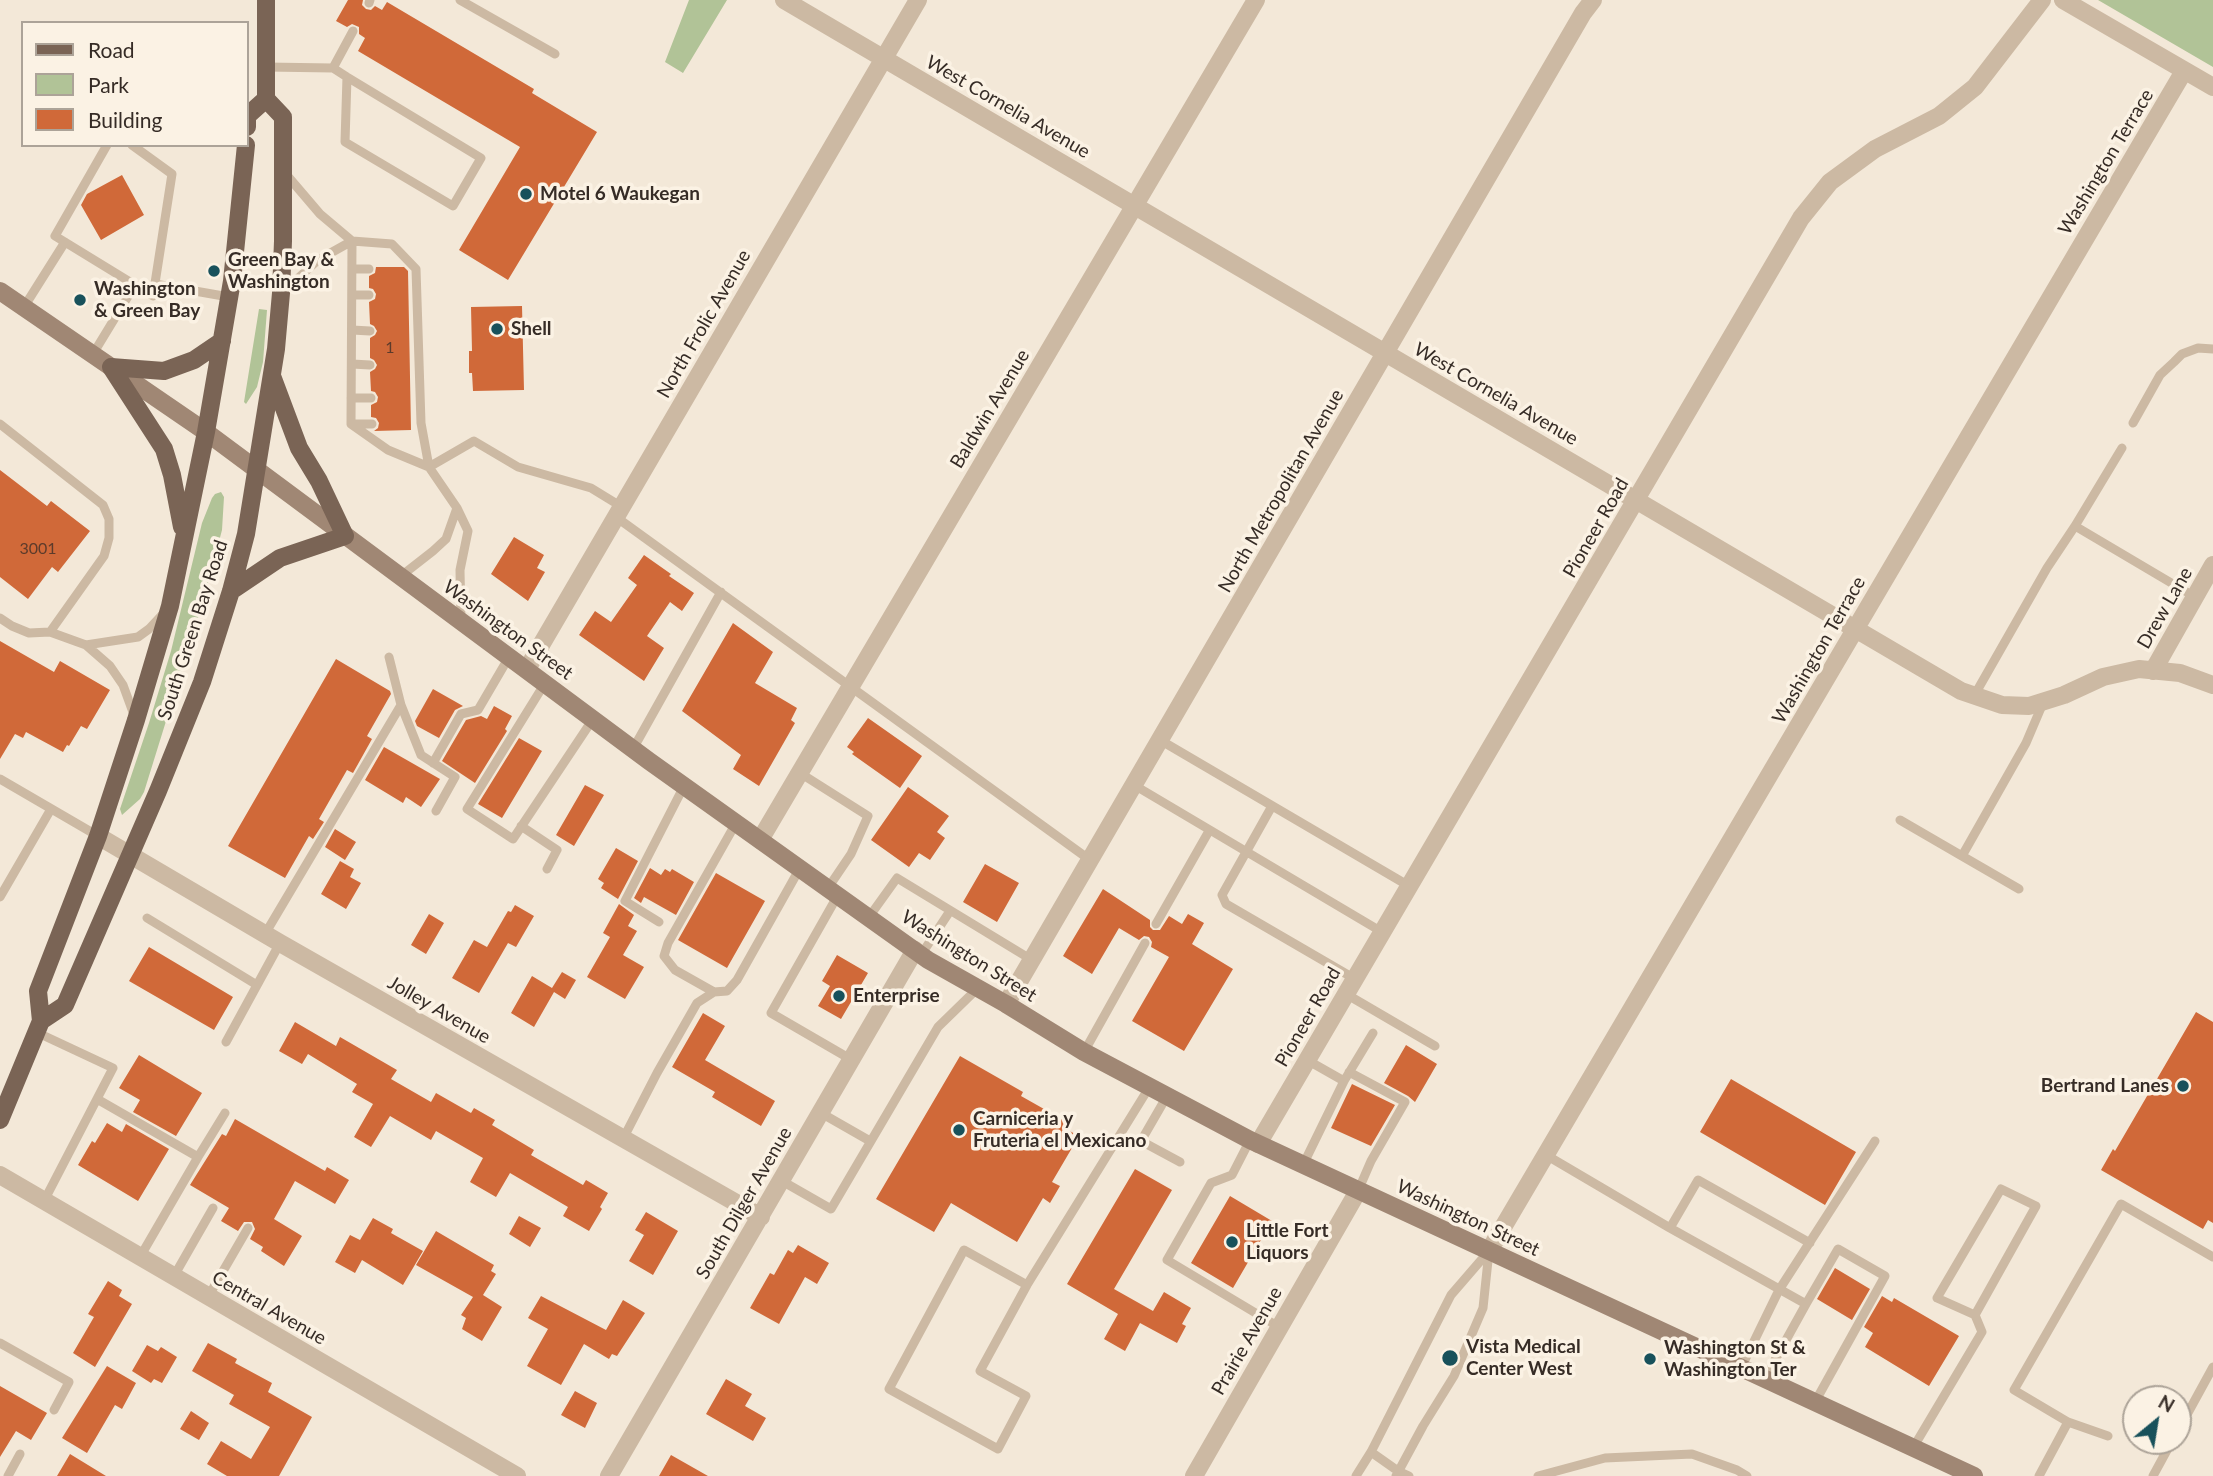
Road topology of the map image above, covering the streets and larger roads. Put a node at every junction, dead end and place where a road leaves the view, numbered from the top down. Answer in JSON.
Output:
{"nodes":[{"id":1,"x":266,"y":0,"type":"edge"},
{"id":2,"x":784,"y":0,"type":"edge"},
{"id":3,"x":918,"y":0,"type":"edge"},
{"id":4,"x":1256,"y":0,"type":"edge"},
{"id":5,"x":1593,"y":0,"type":"edge"},
{"id":6,"x":2042,"y":0,"type":"edge"},
{"id":7,"x":2063,"y":0,"type":"edge"},
{"id":8,"x":884,"y":59,"type":"junction"},
{"id":9,"x":2185,"y":71,"type":"junction"},
{"id":10,"x":2213,"y":88,"type":"edge"},
{"id":11,"x":267,"y":99,"type":"junction"},
{"id":12,"x":248,"y":115,"type":"edge"},
{"id":13,"x":246,"y":147,"type":"edge"},
{"id":14,"x":1135,"y":206,"type":"junction"},
{"id":15,"x":0,"y":291,"type":"edge"},
{"id":16,"x":222,"y":341,"type":"junction"},
{"id":17,"x":1385,"y":353,"type":"junction"},
{"id":18,"x":111,"y":367,"type":"junction"},
{"id":19,"x":272,"y":374,"type":"junction"},
{"id":20,"x":206,"y":432,"type":"junction"},
{"id":21,"x":256,"y":469,"type":"junction"},
{"id":22,"x":1636,"y":501,"type":"junction"},
{"id":23,"x":345,"y":536,"type":"junction"},
{"id":24,"x":184,"y":537,"type":"junction"},
{"id":25,"x":2213,"y":565,"type":"edge"},
{"id":26,"x":231,"y":592,"type":"junction"},
{"id":27,"x":1855,"y":630,"type":"junction"},
{"id":28,"x":527,"y":669,"type":"junction"},
{"id":29,"x":2153,"y":671,"type":"junction"},
{"id":30,"x":2213,"y":685,"type":"edge"},
{"id":31,"x":98,"y":836,"type":"junction"},
{"id":32,"x":760,"y":840,"type":"junction"},
{"id":33,"x":130,"y":854,"type":"junction"},
{"id":34,"x":918,"y":953,"type":"junction"},
{"id":35,"x":1006,"y":1004,"type":"junction"},
{"id":36,"x":38,"y":1027,"type":"junction"},
{"id":37,"x":0,"y":1121,"type":"edge"},
{"id":38,"x":1254,"y":1142,"type":"junction"},
{"id":39,"x":0,"y":1175,"type":"edge"},
{"id":40,"x":1358,"y":1191,"type":"junction"},
{"id":41,"x":761,"y":1217,"type":"junction"},
{"id":42,"x":1489,"y":1251,"type":"junction"},
{"id":43,"x":517,"y":1476,"type":"edge"},
{"id":44,"x":609,"y":1476,"type":"edge"},
{"id":45,"x":1194,"y":1476,"type":"edge"},
{"id":46,"x":1974,"y":1476,"type":"edge"}],
"edges":[{"from":1,"to":11,"type":"main road"},
{"from":2,"to":8,"type":"street","name":"West Cornelia Avenue"},
{"from":3,"to":8,"type":"street","name":"North Frolic Avenue"},
{"from":4,"to":14,"type":"street","name":"Baldwin Avenue"},
{"from":5,"to":17,"type":"street","name":"North Metropolitan Avenue"},
{"from":6,"to":22,"type":"street","name":"Pioneer Road"},
{"from":7,"to":9,"type":"street"},
{"from":8,"to":14,"type":"street","name":"West Cornelia Avenue"},
{"from":8,"to":28,"type":"street","name":"North Frolic Avenue"},
{"from":9,"to":10,"type":"street"},
{"from":9,"to":27,"type":"street","name":"Washington Terrace"},
{"from":11,"to":12,"type":"main road"},
{"from":11,"to":19,"type":"main road","name":"South Green Bay Road"},
{"from":13,"to":16,"type":"main road","name":"South Green Bay Road"},
{"from":14,"to":17,"type":"street","name":"West Cornelia Avenue"},
{"from":14,"to":32,"type":"street","name":"Baldwin Avenue"},
{"from":15,"to":18,"type":"main road","name":"Washington Street"},
{"from":16,"to":18,"type":"main road"},
{"from":16,"to":20,"type":"main road","name":"South Green Bay Road"},
{"from":17,"to":22,"type":"street","name":"West Cornelia Avenue"},
{"from":17,"to":35,"type":"street","name":"North Metropolitan Avenue"},
{"from":18,"to":20,"type":"main road","name":"Washington Street"},
{"from":18,"to":24,"type":"main road"},
{"from":19,"to":21,"type":"main road","name":"South Green Bay Road"},
{"from":19,"to":23,"type":"main road"},
{"from":20,"to":21,"type":"main road","name":"Washington Street"},
{"from":20,"to":24,"type":"main road","name":"South Green Bay Road"},
{"from":21,"to":23,"type":"main road","name":"Washington Street"},
{"from":21,"to":26,"type":"main road","name":"South Green Bay Road"},
{"from":22,"to":27,"type":"street","name":"West Cornelia Avenue"},
{"from":22,"to":38,"type":"street","name":"Pioneer Road"},
{"from":23,"to":26,"type":"main road"},
{"from":23,"to":28,"type":"main road","name":"Washington Street"},
{"from":24,"to":31,"type":"main road","name":"South Green Bay Road"},
{"from":25,"to":29,"type":"street","name":"Drew Lane"},
{"from":26,"to":33,"type":"main road","name":"South Green Bay Road"},
{"from":27,"to":29,"type":"street","name":"West Cornelia Avenue"},
{"from":27,"to":42,"type":"street","name":"Washington Terrace"},
{"from":28,"to":32,"type":"main road","name":"Washington Street"},
{"from":29,"to":30,"type":"street","name":"West Cornelia Avenue"},
{"from":31,"to":33,"type":"street","name":"Jolley Avenue"},
{"from":31,"to":36,"type":"main road","name":"South Green Bay Road"},
{"from":32,"to":34,"type":"main road","name":"Washington Street"},
{"from":33,"to":36,"type":"main road","name":"South Green Bay Road"},
{"from":33,"to":41,"type":"street","name":"Jolley Avenue"},
{"from":34,"to":35,"type":"main road","name":"Washington Street"},
{"from":34,"to":41,"type":"street","name":"South Dilger Avenue"},
{"from":35,"to":38,"type":"main road","name":"Washington Street"},
{"from":36,"to":37,"type":"main road","name":"South Green Bay Road"},
{"from":38,"to":40,"type":"main road","name":"Washington Street"},
{"from":39,"to":43,"type":"street","name":"Central Avenue"},
{"from":40,"to":42,"type":"main road","name":"Washington Street"},
{"from":40,"to":45,"type":"street","name":"Prairie Avenue"},
{"from":41,"to":44,"type":"street","name":"South Dilger Avenue"},
{"from":42,"to":46,"type":"main road","name":"Washington Street"}]}
